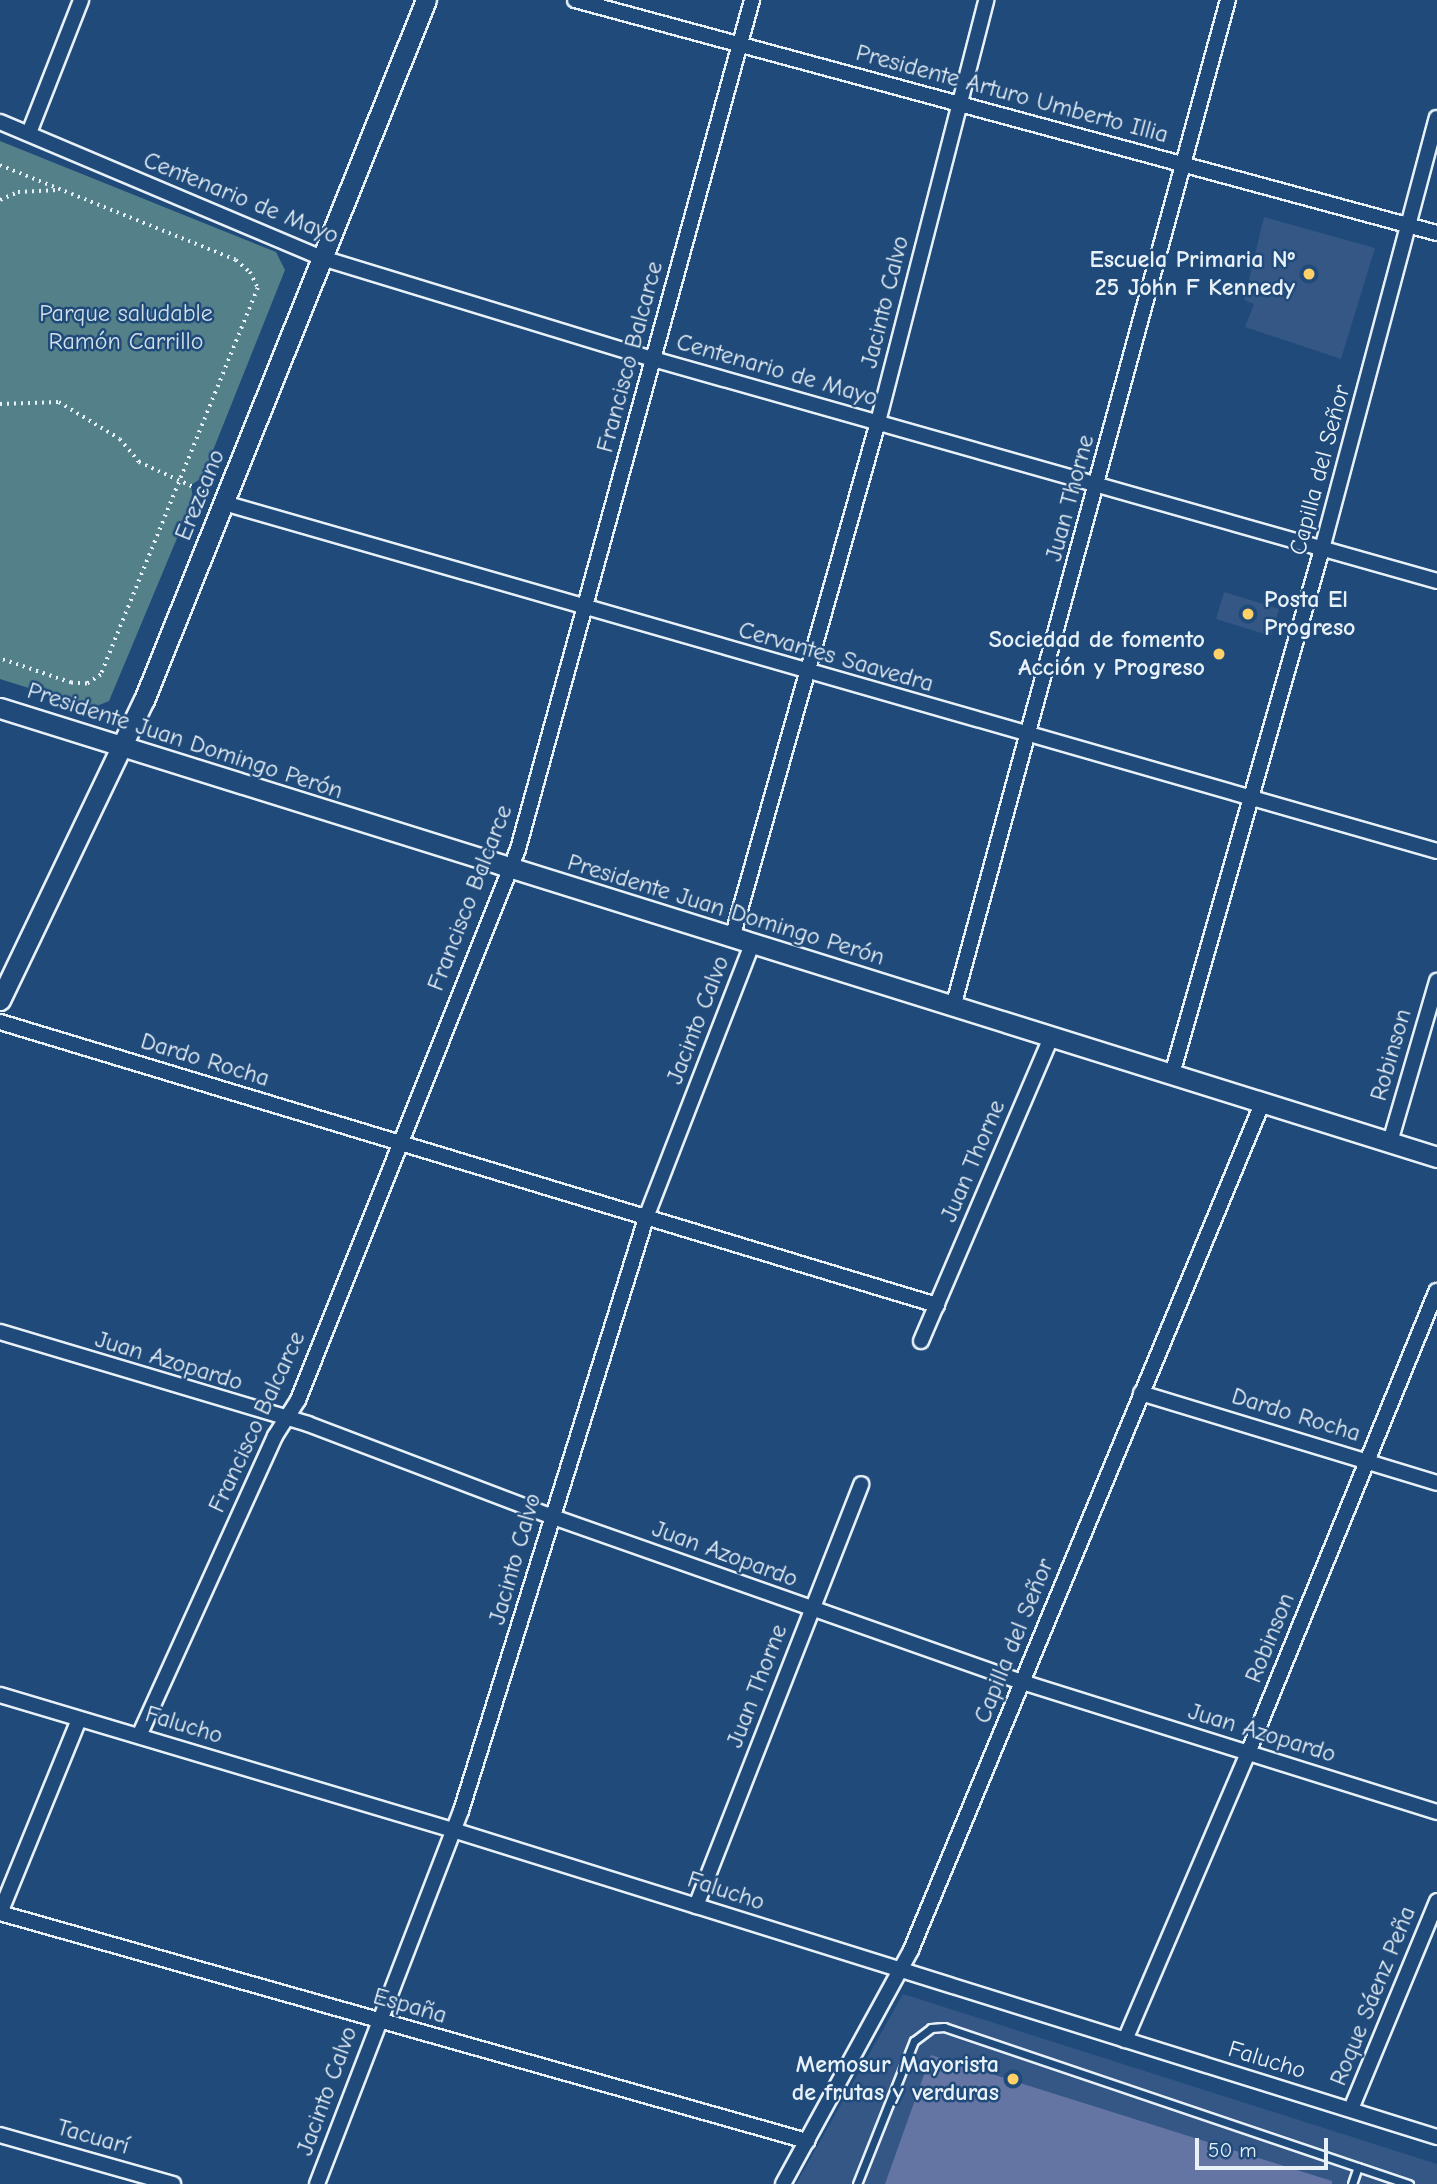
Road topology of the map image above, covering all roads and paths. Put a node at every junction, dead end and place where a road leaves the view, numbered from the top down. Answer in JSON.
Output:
{"nodes":[{"id":1,"x":81,"y":0,"type":"edge"},
{"id":2,"x":426,"y":0,"type":"edge"},
{"id":3,"x":575,"y":0,"type":"edge"},
{"id":4,"x":752,"y":0,"type":"edge"},
{"id":5,"x":986,"y":0,"type":"edge"},
{"id":6,"x":1228,"y":0,"type":"edge"},
{"id":7,"x":740,"y":45,"type":"junction"},
{"id":8,"x":960,"y":102,"type":"junction"},
{"id":9,"x":1437,"y":118,"type":"edge"},
{"id":10,"x":0,"y":122,"type":"edge"},
{"id":11,"x":29,"y":134,"type":"junction"},
{"id":12,"x":0,"y":165,"type":"edge"},
{"id":13,"x":1185,"y":165,"type":"junction"},
{"id":14,"x":60,"y":190,"type":"junction"},
{"id":15,"x":0,"y":200,"type":"edge"},
{"id":16,"x":1410,"y":225,"type":"junction"},
{"id":17,"x":1437,"y":233,"type":"edge"},
{"id":18,"x":319,"y":257,"type":"junction"},
{"id":19,"x":653,"y":359,"type":"junction"},
{"id":20,"x":0,"y":404,"type":"edge"},
{"id":21,"x":878,"y":422,"type":"junction"},
{"id":22,"x":182,"y":482,"type":"junction"},
{"id":23,"x":191,"y":485,"type":"dead end"},
{"id":24,"x":1097,"y":485,"type":"junction"},
{"id":25,"x":224,"y":503,"type":"junction"},
{"id":26,"x":1322,"y":549,"type":"junction"},
{"id":27,"x":1437,"y":581,"type":"edge"},
{"id":28,"x":586,"y":606,"type":"junction"},
{"id":29,"x":0,"y":659,"type":"edge"},
{"id":30,"x":806,"y":673,"type":"junction"},
{"id":31,"x":0,"y":708,"type":"edge"},
{"id":32,"x":1029,"y":737,"type":"junction"},
{"id":33,"x":125,"y":747,"type":"junction"},
{"id":34,"x":1251,"y":798,"type":"junction"},
{"id":35,"x":1437,"y":851,"type":"edge"},
{"id":36,"x":510,"y":868,"type":"junction"},
{"id":37,"x":732,"y":937,"type":"junction"},
{"id":38,"x":752,"y":944,"type":"junction"},
{"id":39,"x":1437,"y":981,"type":"edge"},
{"id":40,"x":0,"y":1000,"type":"edge"},
{"id":41,"x":953,"y":1007,"type":"junction"},
{"id":42,"x":0,"y":1022,"type":"edge"},
{"id":43,"x":1051,"y":1037,"type":"junction"},
{"id":44,"x":1172,"y":1074,"type":"junction"},
{"id":45,"x":1262,"y":1104,"type":"junction"},
{"id":46,"x":398,"y":1141,"type":"junction"},
{"id":47,"x":1390,"y":1142,"type":"junction"},
{"id":48,"x":1437,"y":1157,"type":"edge"},
{"id":49,"x":647,"y":1215,"type":"junction"},
{"id":50,"x":1437,"y":1291,"type":"edge"},
{"id":51,"x":937,"y":1305,"type":"junction"},
{"id":52,"x":0,"y":1332,"type":"edge"},
{"id":53,"x":921,"y":1341,"type":"dead end"},
{"id":54,"x":1141,"y":1393,"type":"junction"},
{"id":55,"x":286,"y":1419,"type":"junction"},
{"id":56,"x":1366,"y":1460,"type":"junction"},
{"id":57,"x":1437,"y":1483,"type":"edge"},
{"id":58,"x":861,"y":1484,"type":"dead end"},
{"id":59,"x":553,"y":1517,"type":"junction"},
{"id":60,"x":811,"y":1609,"type":"junction"},
{"id":61,"x":1022,"y":1682,"type":"junction"},
{"id":62,"x":0,"y":1695,"type":"edge"},
{"id":63,"x":79,"y":1719,"type":"junction"},
{"id":64,"x":139,"y":1736,"type":"junction"},
{"id":65,"x":1248,"y":1753,"type":"junction"},
{"id":66,"x":1437,"y":1812,"type":"edge"},
{"id":67,"x":453,"y":1830,"type":"junction"},
{"id":68,"x":1437,"y":1901,"type":"edge"},
{"id":69,"x":696,"y":1906,"type":"junction"},
{"id":70,"x":0,"y":1913,"type":"edge"},
{"id":71,"x":901,"y":1971,"type":"junction"},
{"id":72,"x":377,"y":2021,"type":"junction"},
{"id":73,"x":1125,"y":2040,"type":"junction"},
{"id":74,"x":1351,"y":2109,"type":"junction"},
{"id":75,"x":0,"y":2135,"type":"edge"},
{"id":76,"x":1437,"y":2137,"type":"edge"},
{"id":77,"x":807,"y":2141,"type":"junction"},
{"id":78,"x":1358,"y":2167,"type":"junction"},
{"id":79,"x":173,"y":2184,"type":"edge"},
{"id":80,"x":317,"y":2184,"type":"edge"},
{"id":81,"x":783,"y":2184,"type":"edge"},
{"id":82,"x":857,"y":2184,"type":"edge"},
{"id":83,"x":1352,"y":2184,"type":"edge"},
{"id":84,"x":1409,"y":2184,"type":"edge"}],
"edges":[{"from":1,"to":11,"type":"street"},
{"from":2,"to":18,"type":"street","name":"Erezcano"},
{"from":3,"to":7,"type":"street","name":"Presidente Arturo Umberto Illia"},
{"from":4,"to":7,"type":"street","name":"Francisco Balcarce"},
{"from":5,"to":8,"type":"street","name":"Jacinto Calvo"},
{"from":6,"to":13,"type":"street","name":"Juan Thorne"},
{"from":7,"to":8,"type":"street","name":"Presidente Arturo Umberto Illia"},
{"from":7,"to":19,"type":"street","name":"Francisco Balcarce"},
{"from":8,"to":13,"type":"street","name":"Presidente Arturo Umberto Illia"},
{"from":8,"to":21,"type":"street","name":"Jacinto Calvo"},
{"from":9,"to":16,"type":"street","name":"Capilla del Señor"},
{"from":10,"to":11,"type":"street","name":"Centenario de Mayo"},
{"from":11,"to":18,"type":"street","name":"Centenario de Mayo"},
{"from":12,"to":14,"type":"path"},
{"from":13,"to":16,"type":"street","name":"Presidente Arturo Umberto Illia"},
{"from":13,"to":24,"type":"street","name":"Juan Thorne"},
{"from":14,"to":15,"type":"path"},
{"from":14,"to":22,"type":"path"},
{"from":16,"to":17,"type":"street","name":"Presidente Arturo Umberto Illia"},
{"from":16,"to":26,"type":"street","name":"Capilla del Señor"},
{"from":18,"to":19,"type":"street","name":"Centenario de Mayo"},
{"from":18,"to":25,"type":"street","name":"Erezcano"},
{"from":19,"to":21,"type":"street","name":"Centenario de Mayo"},
{"from":19,"to":28,"type":"street","name":"Francisco Balcarce"},
{"from":20,"to":22,"type":"path"},
{"from":21,"to":24,"type":"street","name":"Centenario de Mayo"},
{"from":21,"to":30,"type":"street","name":"Jacinto Calvo"},
{"from":22,"to":23,"type":"path"},
{"from":22,"to":29,"type":"path"},
{"from":24,"to":26,"type":"street","name":"Centenario de Mayo"},
{"from":24,"to":32,"type":"street","name":"Juan Thorne"},
{"from":25,"to":28,"type":"street","name":"Cervantes Saavedra"},
{"from":25,"to":33,"type":"street","name":"Erezcano"},
{"from":26,"to":27,"type":"street","name":"Centenario de Mayo"},
{"from":26,"to":34,"type":"street","name":"Capilla del Señor"},
{"from":28,"to":30,"type":"street","name":"Cervantes Saavedra"},
{"from":28,"to":36,"type":"street","name":"Francisco Balcarce"},
{"from":30,"to":32,"type":"street","name":"Cervantes Saavedra"},
{"from":30,"to":37,"type":"street","name":"Jacinto Calvo"},
{"from":31,"to":33,"type":"street","name":"Presidente Juan Domingo Perón"},
{"from":32,"to":34,"type":"street","name":"Cervantes Saavedra"},
{"from":32,"to":41,"type":"street","name":"Juan Thorne"},
{"from":33,"to":36,"type":"street","name":"Presidente Juan Domingo Perón"},
{"from":33,"to":40,"type":"street","name":"Erezcano"},
{"from":34,"to":35,"type":"street","name":"Cervantes Saavedra"},
{"from":34,"to":44,"type":"street","name":"Capilla del Señor"},
{"from":36,"to":37,"type":"street","name":"Presidente Juan Domingo Perón"},
{"from":36,"to":46,"type":"street","name":"Francisco Balcarce"},
{"from":37,"to":38,"type":"street","name":"Presidente Juan Domingo Perón"},
{"from":38,"to":41,"type":"street","name":"Presidente Juan Domingo Perón"},
{"from":38,"to":49,"type":"street","name":"Jacinto Calvo"},
{"from":39,"to":47,"type":"street","name":"Robinson"},
{"from":41,"to":43,"type":"street","name":"Presidente Juan Domingo Perón"},
{"from":42,"to":46,"type":"street","name":"Dardo Rocha"},
{"from":43,"to":44,"type":"street","name":"Presidente Juan Domingo Perón"},
{"from":43,"to":51,"type":"street","name":"Juan Thorne"},
{"from":44,"to":45,"type":"street","name":"Presidente Juan Domingo Perón"},
{"from":45,"to":47,"type":"street","name":"Presidente Juan Domingo Perón"},
{"from":45,"to":54,"type":"street","name":"Capilla del Señor"},
{"from":46,"to":49,"type":"street","name":"Dardo Rocha"},
{"from":46,"to":55,"type":"street","name":"Francisco Balcarce"},
{"from":47,"to":48,"type":"street","name":"Presidente Juan Domingo Perón"},
{"from":49,"to":51,"type":"street","name":"Dardo Rocha"},
{"from":49,"to":59,"type":"street","name":"Jacinto Calvo"},
{"from":50,"to":56,"type":"street","name":"Robinson"},
{"from":51,"to":53,"type":"street","name":"Juan Thorne"},
{"from":52,"to":55,"type":"street","name":"Juan Azopardo"},
{"from":54,"to":56,"type":"street","name":"Dardo Rocha"},
{"from":54,"to":61,"type":"street","name":"Capilla del Señor"},
{"from":55,"to":59,"type":"street","name":"Juan Azopardo"},
{"from":55,"to":64,"type":"street","name":"Francisco Balcarce"},
{"from":56,"to":57,"type":"street","name":"Dardo Rocha"},
{"from":56,"to":65,"type":"street","name":"Robinson"},
{"from":58,"to":60,"type":"street","name":"Juan Thorne"},
{"from":59,"to":60,"type":"street","name":"Juan Azopardo"},
{"from":59,"to":67,"type":"street","name":"Jacinto Calvo"},
{"from":60,"to":61,"type":"street","name":"Juan Azopardo"},
{"from":60,"to":69,"type":"street","name":"Juan Thorne"},
{"from":61,"to":65,"type":"street","name":"Juan Azopardo"},
{"from":61,"to":71,"type":"street","name":"Capilla del Señor"},
{"from":62,"to":63,"type":"street","name":"Falucho"},
{"from":63,"to":64,"type":"street","name":"Falucho"},
{"from":63,"to":70,"type":"street"},
{"from":64,"to":67,"type":"street","name":"Falucho"},
{"from":65,"to":66,"type":"street","name":"Juan Azopardo"},
{"from":65,"to":73,"type":"street","name":"Robinson"},
{"from":67,"to":69,"type":"street","name":"Falucho"},
{"from":67,"to":72,"type":"street","name":"Jacinto Calvo"},
{"from":68,"to":74,"type":"street","name":"Roque Sáenz Peña"},
{"from":69,"to":71,"type":"street","name":"Falucho"},
{"from":70,"to":72,"type":"street","name":"España"},
{"from":71,"to":73,"type":"street","name":"Falucho"},
{"from":71,"to":77,"type":"street","name":"Capilla del Señor"},
{"from":72,"to":77,"type":"street","name":"España"},
{"from":72,"to":80,"type":"street","name":"Jacinto Calvo"},
{"from":73,"to":74,"type":"street","name":"Falucho"},
{"from":74,"to":76,"type":"street","name":"Falucho"},
{"from":75,"to":79,"type":"street","name":"Tacuarí"},
{"from":77,"to":81,"type":"street","name":"Capilla del Señor"},
{"from":78,"to":82,"type":"lane"},
{"from":78,"to":83,"type":"lane"},
{"from":78,"to":84,"type":"lane"}]}
